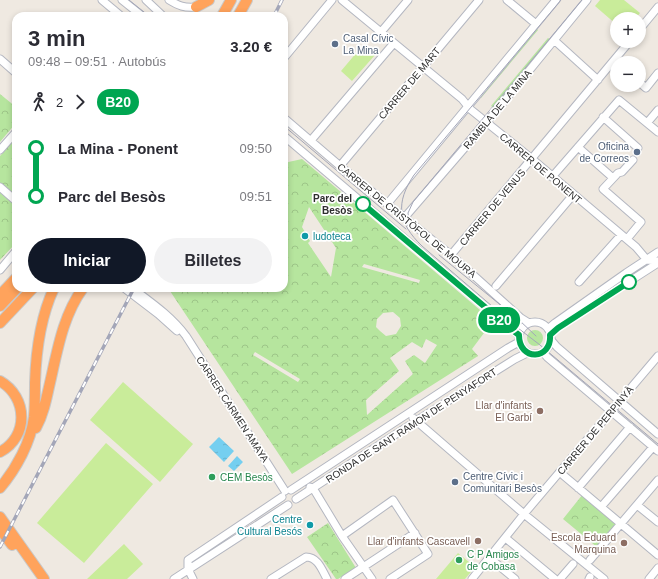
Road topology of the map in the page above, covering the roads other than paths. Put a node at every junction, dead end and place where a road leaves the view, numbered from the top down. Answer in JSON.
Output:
{"nodes":[{"id":1,"x":102,"y":0,"type":"edge"},
{"id":2,"x":122,"y":0,"type":"edge"},
{"id":3,"x":146,"y":0,"type":"edge"},
{"id":4,"x":169,"y":0,"type":"edge"},
{"id":5,"x":209,"y":0,"type":"edge"},
{"id":6,"x":231,"y":0,"type":"edge"},
{"id":7,"x":247,"y":0,"type":"edge"},
{"id":8,"x":332,"y":0,"type":"edge"},
{"id":9,"x":342,"y":0,"type":"edge"},
{"id":10,"x":408,"y":0,"type":"edge"},
{"id":11,"x":479,"y":0,"type":"edge"},
{"id":12,"x":507,"y":0,"type":"edge"},
{"id":13,"x":556,"y":0,"type":"edge"},
{"id":14,"x":587,"y":0,"type":"edge"},
{"id":15,"x":196,"y":7,"type":"joint"},
{"id":16,"x":658,"y":7,"type":"edge"},
{"id":17,"x":116,"y":12,"type":"edge"},
{"id":18,"x":137,"y":12,"type":"edge"},
{"id":19,"x":159,"y":12,"type":"edge"},
{"id":20,"x":224,"y":12,"type":"edge"},
{"id":21,"x":240,"y":12,"type":"edge"},
{"id":22,"x":646,"y":22,"type":"edge"},
{"id":23,"x":536,"y":24,"type":"junction"},
{"id":24,"x":381,"y":32,"type":"junction"},
{"id":25,"x":554,"y":40,"type":"junction"},
{"id":26,"x":394,"y":44,"type":"junction"},
{"id":27,"x":288,"y":53,"type":"edge"},
{"id":28,"x":0,"y":59,"type":"edge"},
{"id":29,"x":422,"y":67,"type":"junction"},
{"id":30,"x":610,"y":68,"type":"edge"},
{"id":31,"x":12,"y":70,"type":"edge"},
{"id":32,"x":658,"y":74,"type":"edge"},
{"id":33,"x":598,"y":80,"type":"junction"},
{"id":34,"x":646,"y":88,"type":"edge"},
{"id":35,"x":468,"y":106,"type":"junction"},
{"id":36,"x":658,"y":110,"type":"edge"},
{"id":37,"x":603,"y":118,"type":"junction"},
{"id":38,"x":288,"y":121,"type":"edge"},
{"id":39,"x":487,"y":122,"type":"junction"},
{"id":40,"x":647,"y":123,"type":"junction"},
{"id":41,"x":658,"y":132,"type":"edge"},
{"id":42,"x":12,"y":136,"type":"edge"},
{"id":43,"x":313,"y":138,"type":"dead end"},
{"id":44,"x":288,"y":139,"type":"edge"},
{"id":45,"x":578,"y":147,"type":"junction"},
{"id":46,"x":638,"y":148,"type":"dead end"},
{"id":47,"x":0,"y":150,"type":"edge"},
{"id":48,"x":532,"y":159,"type":"junction"},
{"id":49,"x":632,"y":160,"type":"dead end"},
{"id":50,"x":340,"y":166,"type":"junction"},
{"id":51,"x":552,"y":177,"type":"junction"},
{"id":52,"x":614,"y":178,"type":"junction"},
{"id":53,"x":0,"y":187,"type":"edge"},
{"id":54,"x":573,"y":194,"type":"junction"},
{"id":55,"x":12,"y":198,"type":"edge"},
{"id":56,"x":388,"y":203,"type":"junction"},
{"id":57,"x":405,"y":217,"type":"junction"},
{"id":58,"x":624,"y":237,"type":"junction"},
{"id":59,"x":658,"y":252,"type":"edge"},
{"id":60,"x":451,"y":255,"type":"junction"},
{"id":61,"x":12,"y":256,"type":"edge"},
{"id":62,"x":647,"y":260,"type":"junction"},
{"id":63,"x":658,"y":262,"type":"edge"},
{"id":64,"x":2,"y":267,"type":"edge"},
{"id":65,"x":12,"y":282,"type":"edge"},
{"id":66,"x":579,"y":282,"type":"dead end"},
{"id":67,"x":496,"y":286,"type":"dead end"},
{"id":68,"x":13,"y":292,"type":"edge"},
{"id":69,"x":28,"y":292,"type":"edge"},
{"id":70,"x":52,"y":292,"type":"edge"},
{"id":71,"x":81,"y":292,"type":"edge"},
{"id":72,"x":129,"y":292,"type":"edge"},
{"id":73,"x":138,"y":292,"type":"edge"},
{"id":74,"x":0,"y":295,"type":"edge"},
{"id":75,"x":0,"y":306,"type":"edge"},
{"id":76,"x":0,"y":323,"type":"edge"},
{"id":77,"x":529,"y":323,"type":"junction"},
{"id":78,"x":550,"y":335,"type":"junction"},
{"id":79,"x":519,"y":339,"type":"junction"},
{"id":80,"x":193,"y":347,"type":"junction"},
{"id":81,"x":543,"y":352,"type":"junction"},
{"id":82,"x":527,"y":353,"type":"junction"},
{"id":83,"x":658,"y":361,"type":"edge"},
{"id":84,"x":0,"y":380,"type":"edge"},
{"id":85,"x":619,"y":401,"type":"junction"},
{"id":86,"x":611,"y":412,"type":"junction"},
{"id":87,"x":408,"y":413,"type":"junction"},
{"id":88,"x":416,"y":421,"type":"junction"},
{"id":89,"x":630,"y":427,"type":"junction"},
{"id":90,"x":658,"y":434,"type":"edge"},
{"id":91,"x":28,"y":440,"type":"junction"},
{"id":92,"x":656,"y":449,"type":"edge"},
{"id":93,"x":0,"y":452,"type":"edge"},
{"id":94,"x":562,"y":475,"type":"dead end"},
{"id":95,"x":301,"y":483,"type":"junction"},
{"id":96,"x":656,"y":485,"type":"edge"},
{"id":97,"x":2,"y":486,"type":"edge"},
{"id":98,"x":313,"y":488,"type":"junction"},
{"id":99,"x":578,"y":488,"type":"junction"},
{"id":100,"x":286,"y":493,"type":"junction"},
{"id":101,"x":296,"y":499,"type":"junction"},
{"id":102,"x":288,"y":505,"type":"junction"},
{"id":103,"x":637,"y":505,"type":"junction"},
{"id":104,"x":601,"y":507,"type":"junction"},
{"id":105,"x":524,"y":514,"type":"junction"},
{"id":106,"x":0,"y":517,"type":"edge"},
{"id":107,"x":658,"y":522,"type":"edge"},
{"id":108,"x":621,"y":524,"type":"junction"},
{"id":109,"x":0,"y":529,"type":"edge"},
{"id":110,"x":415,"y":533,"type":"junction"},
{"id":111,"x":342,"y":536,"type":"junction"},
{"id":112,"x":508,"y":540,"type":"dead end"},
{"id":113,"x":658,"y":555,"type":"edge"},
{"id":114,"x":492,"y":560,"type":"dead end"},
{"id":115,"x":590,"y":560,"type":"dead end"},
{"id":116,"x":573,"y":564,"type":"dead end"},
{"id":117,"x":364,"y":568,"type":"junction"},
{"id":118,"x":658,"y":568,"type":"edge"},
{"id":119,"x":188,"y":570,"type":"junction"},
{"id":120,"x":35,"y":577,"type":"edge"},
{"id":121,"x":44,"y":579,"type":"edge"},
{"id":122,"x":174,"y":579,"type":"edge"},
{"id":123,"x":193,"y":579,"type":"edge"},
{"id":124,"x":271,"y":579,"type":"edge"},
{"id":125,"x":327,"y":579,"type":"edge"},
{"id":126,"x":345,"y":579,"type":"edge"},
{"id":127,"x":372,"y":579,"type":"edge"},
{"id":128,"x":390,"y":579,"type":"edge"},
{"id":129,"x":475,"y":579,"type":"edge"},
{"id":130,"x":515,"y":579,"type":"edge"},
{"id":131,"x":555,"y":579,"type":"edge"},
{"id":132,"x":560,"y":579,"type":"edge"},
{"id":133,"x":604,"y":579,"type":"edge"},
{"id":134,"x":648,"y":579,"type":"edge"}],
"edges":[{"from":1,"to":17,"type":"street"},
{"from":2,"to":18,"type":"street"},
{"from":3,"to":19,"type":"street"},
{"from":4,"to":15,"type":"street"},
{"from":5,"to":15,"type":"highway"},
{"from":6,"to":20,"type":"highway"},
{"from":7,"to":21,"type":"highway"},
{"from":8,"to":27,"type":"street"},
{"from":9,"to":24,"type":"street","name":"CARRER DE PONENT"},
{"from":10,"to":24,"type":"street"},
{"from":11,"to":29,"type":"street","name":"CARRER DE MART"},
{"from":12,"to":23,"type":"street"},
{"from":13,"to":23,"type":"street"},
{"from":14,"to":25,"type":"street","name":"RAMBLA DE LA MINA"},
{"from":16,"to":22,"type":"street"},
{"from":23,"to":35,"type":"street"},
{"from":24,"to":26,"type":"street","name":"CARRER DE PONENT"},
{"from":25,"to":33,"type":"street"},
{"from":25,"to":39,"type":"street","name":"RAMBLA DE LA MINA"},
{"from":26,"to":29,"type":"street","name":"CARRER DE PONENT"},
{"from":26,"to":43,"type":"street"},
{"from":28,"to":31,"type":"street"},
{"from":29,"to":35,"type":"street","name":"CARRER DE PONENT"},
{"from":29,"to":50,"type":"street","name":"CARRER DE MART"},
{"from":30,"to":33,"type":"street","name":"CARRER DE VENUS"},
{"from":32,"to":34,"type":"street"},
{"from":33,"to":48,"type":"street","name":"CARRER DE VENUS"},
{"from":35,"to":39,"type":"street","name":"CARRER DE PONENT"},
{"from":35,"to":56,"type":"street"},
{"from":36,"to":40,"type":"street"},
{"from":37,"to":40,"type":"street"},
{"from":37,"to":45,"type":"street"},
{"from":37,"to":46,"type":"street"},
{"from":38,"to":50,"type":"street","name":"CARRER DE CRISTÒFOL DE MOURA"},
{"from":39,"to":48,"type":"street","name":"CARRER DE PONENT"},
{"from":39,"to":57,"type":"street","name":"RAMBLA DE LA MINA"},
{"from":40,"to":41,"type":"street"},
{"from":42,"to":47,"type":"street"},
{"from":44,"to":79,"type":"street","name":"CARRER DE CRISTÒFOL DE MOURA"},
{"from":45,"to":51,"type":"street"},
{"from":45,"to":52,"type":"street"},
{"from":48,"to":51,"type":"street","name":"CARRER DE PONENT"},
{"from":48,"to":60,"type":"street","name":"CARRER DE VENUS"},
{"from":49,"to":52,"type":"street"},
{"from":50,"to":56,"type":"street","name":"CARRER DE CRISTÒFOL DE MOURA"},
{"from":51,"to":54,"type":"street","name":"CARRER DE PONENT"},
{"from":52,"to":58,"type":"street"},
{"from":53,"to":55,"type":"street"},
{"from":54,"to":58,"type":"street","name":"CARRER DE PONENT"},
{"from":54,"to":67,"type":"street"},
{"from":56,"to":57,"type":"street","name":"CARRER DE CRISTÒFOL DE MOURA"},
{"from":57,"to":60,"type":"street","name":"CARRER DE CRISTÒFOL DE MOURA"},
{"from":58,"to":62,"type":"street","name":"CARRER DE PONENT"},
{"from":58,"to":66,"type":"street"},
{"from":59,"to":62,"type":"street"},
{"from":60,"to":77,"type":"street","name":"CARRER DE CRISTÒFOL DE MOURA"},
{"from":61,"to":64,"type":"street"},
{"from":62,"to":63,"type":"street"},
{"from":62,"to":78,"type":"street"},
{"from":63,"to":78,"type":"street"},
{"from":65,"to":74,"type":"highway"},
{"from":68,"to":75,"type":"highway"},
{"from":69,"to":76,"type":"highway"},
{"from":70,"to":91,"type":"highway"},
{"from":71,"to":91,"type":"highway"},
{"from":72,"to":80,"type":"street","name":"CARRER CARMEN AMAYA"},
{"from":73,"to":80,"type":"street","name":"CARRER CARMEN AMAYA"},
{"from":77,"to":78,"type":"street"},
{"from":77,"to":79,"type":"street"},
{"from":78,"to":81,"type":"street"},
{"from":78,"to":85,"type":"street"},
{"from":79,"to":82,"type":"street"},
{"from":79,"to":87,"type":"street","name":"RONDA DE SANT RAMON DE PENYAFORT"},
{"from":80,"to":100,"type":"street","name":"CARRER CARMEN AMAYA"},
{"from":81,"to":82,"type":"street"},
{"from":81,"to":86,"type":"street"},
{"from":82,"to":88,"type":"street","name":"RONDA DE SANT RAMON DE PENYAFORT"},
{"from":83,"to":85,"type":"street","name":"CARRER DE PERPINYÀ"},
{"from":84,"to":93,"type":"highway"},
{"from":85,"to":86,"type":"street","name":"CARRER DE PERPINYÀ"},
{"from":85,"to":90,"type":"street"},
{"from":86,"to":89,"type":"street"},
{"from":86,"to":105,"type":"street","name":"CARRER DE PERPINYÀ"},
{"from":87,"to":88,"type":"street"},
{"from":87,"to":95,"type":"street","name":"RONDA DE SANT RAMON DE PENYAFORT"},
{"from":88,"to":98,"type":"street","name":"RONDA DE SANT RAMON DE PENYAFORT"},
{"from":88,"to":105,"type":"street"},
{"from":89,"to":92,"type":"street"},
{"from":89,"to":99,"type":"street"},
{"from":91,"to":97,"type":"highway"},
{"from":92,"to":104,"type":"street"},
{"from":94,"to":99,"type":"street"},
{"from":95,"to":98,"type":"street"},
{"from":95,"to":100,"type":"street","name":"RONDA DE SANT RAMON DE PENYAFORT"},
{"from":96,"to":103,"type":"street"},
{"from":98,"to":101,"type":"street","name":"RONDA DE SANT RAMON DE PENYAFORT"},
{"from":98,"to":111,"type":"street"},
{"from":99,"to":104,"type":"street"},
{"from":100,"to":101,"type":"street"},
{"from":100,"to":102,"type":"street"},
{"from":100,"to":119,"type":"street","name":"RONDA DE SANT RAMON DE PENYAFORT"},
{"from":101,"to":102,"type":"street"},
{"from":102,"to":119,"type":"street","name":"RONDA DE SANT RAMON DE PENYAFORT"},
{"from":103,"to":107,"type":"street"},
{"from":103,"to":108,"type":"street"},
{"from":104,"to":108,"type":"street"},
{"from":105,"to":129,"type":"street","name":"CARRER DE PERPINYÀ"},
{"from":105,"to":133,"type":"street"},
{"from":106,"to":121,"type":"highway"},
{"from":108,"to":113,"type":"street"},
{"from":108,"to":115,"type":"street"},
{"from":109,"to":120,"type":"highway"},
{"from":110,"to":111,"type":"street"},
{"from":110,"to":117,"type":"street"},
{"from":110,"to":128,"type":"street"},
{"from":111,"to":117,"type":"street"},
{"from":112,"to":131,"type":"street"},
{"from":114,"to":130,"type":"street"},
{"from":116,"to":132,"type":"street"},
{"from":117,"to":126,"type":"street"},
{"from":117,"to":127,"type":"street"},
{"from":118,"to":134,"type":"street"},
{"from":119,"to":122,"type":"street","name":"RONDA DE SANT RAMON DE PENYAFORT"},
{"from":119,"to":123,"type":"street"},
{"from":124,"to":125,"type":"street"}]}
